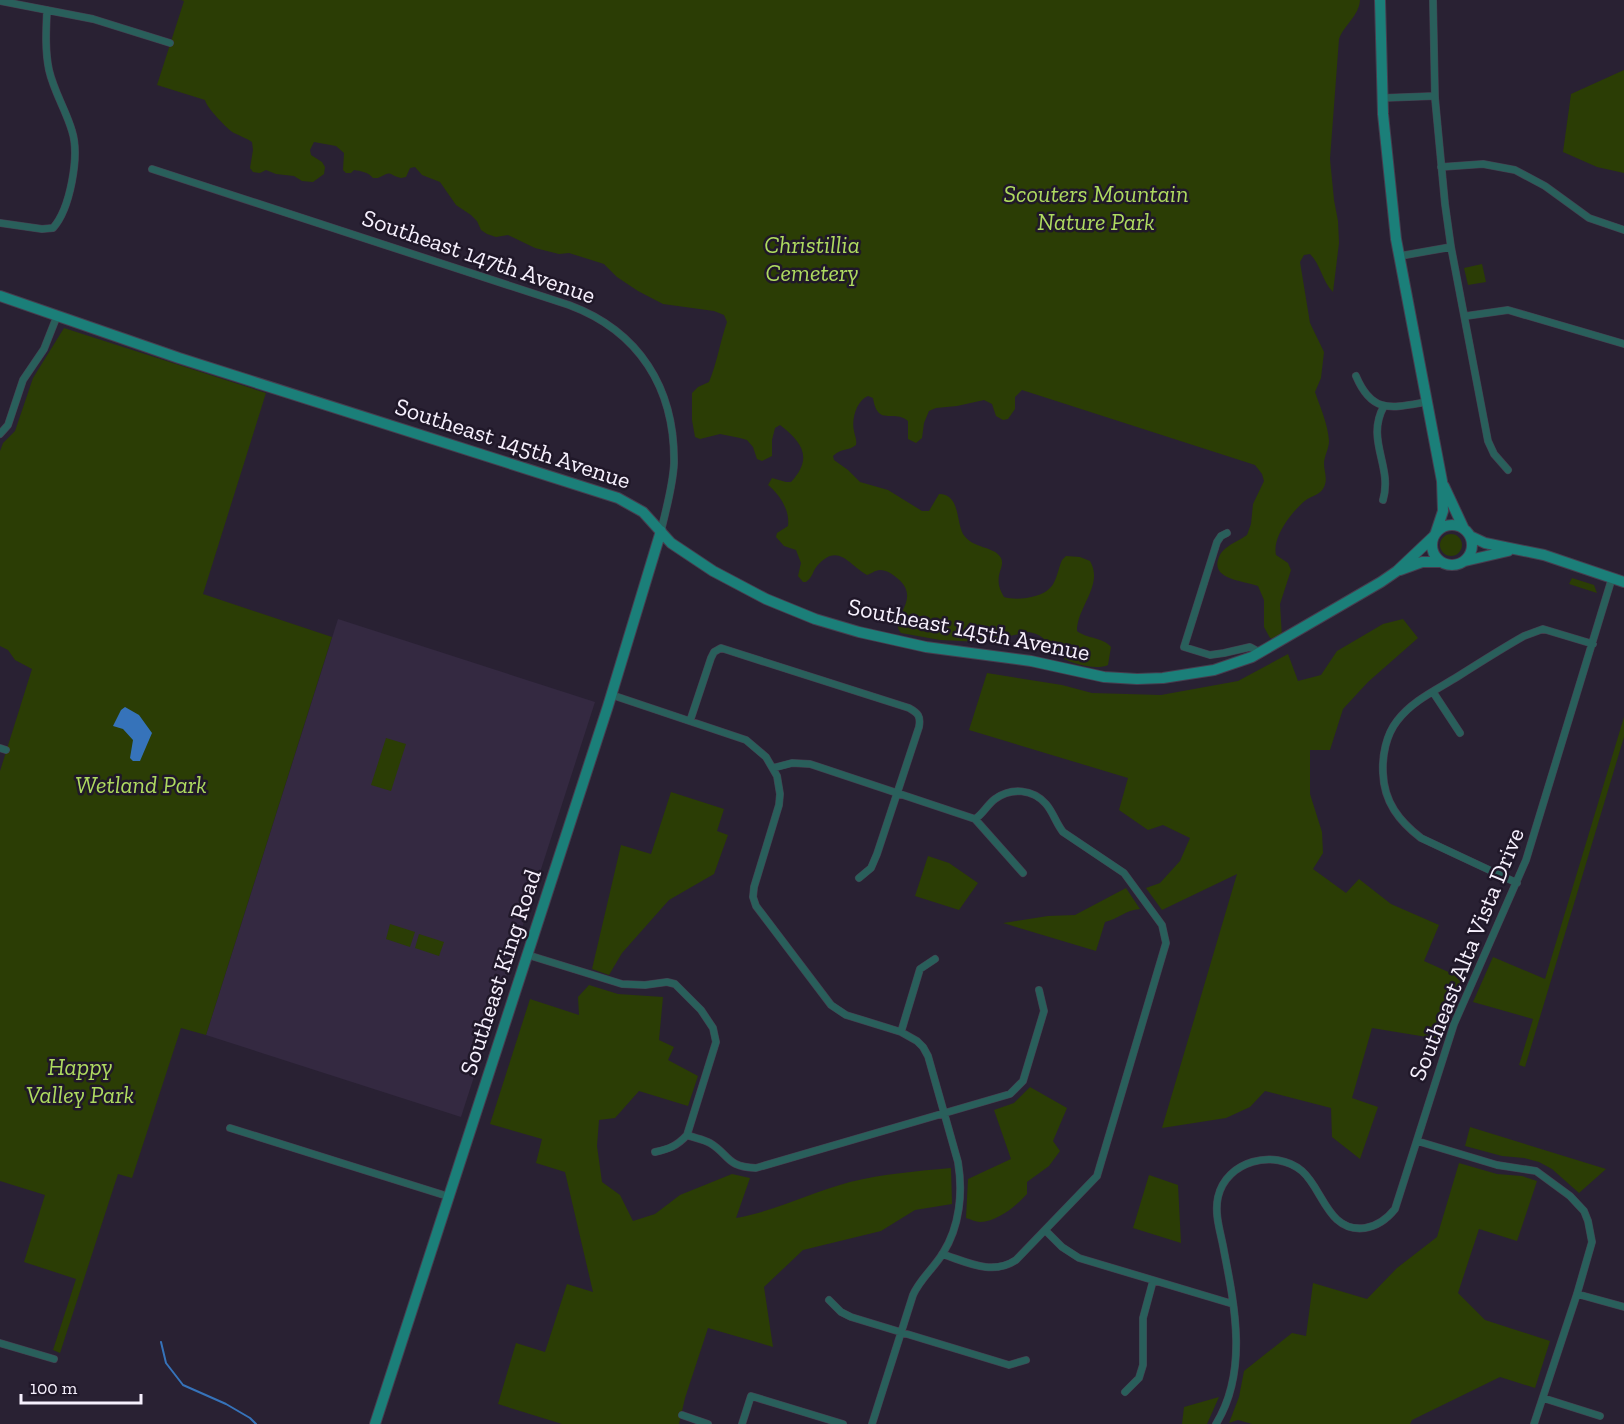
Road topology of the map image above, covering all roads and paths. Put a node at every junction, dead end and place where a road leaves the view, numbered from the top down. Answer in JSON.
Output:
{"nodes":[{"id":1,"x":1380,"y":0,"type":"edge"},
{"id":2,"x":1434,"y":0,"type":"edge"},
{"id":3,"x":0,"y":1,"type":"edge"},
{"id":4,"x":47,"y":10,"type":"junction"},
{"id":5,"x":170,"y":43,"type":"dead end"},
{"id":6,"x":1435,"y":96,"type":"junction"},
{"id":7,"x":1382,"y":98,"type":"junction"},
{"id":8,"x":1441,"y":166,"type":"junction"},
{"id":9,"x":152,"y":169,"type":"dead end"},
{"id":10,"x":0,"y":223,"type":"edge"},
{"id":11,"x":1624,"y":230,"type":"edge"},
{"id":12,"x":1451,"y":247,"type":"junction"},
{"id":13,"x":1400,"y":256,"type":"junction"},
{"id":14,"x":0,"y":296,"type":"edge"},
{"id":15,"x":57,"y":316,"type":"junction"},
{"id":16,"x":1466,"y":316,"type":"junction"},
{"id":17,"x":1624,"y":344,"type":"edge"},
{"id":18,"x":1356,"y":376,"type":"dead end"},
{"id":19,"x":1426,"y":402,"type":"junction"},
{"id":20,"x":1384,"y":406,"type":"junction"},
{"id":21,"x":0,"y":434,"type":"edge"},
{"id":22,"x":1508,"y":470,"type":"dead end"},
{"id":23,"x":1442,"y":481,"type":"junction"},
{"id":24,"x":1383,"y":500,"type":"dead end"},
{"id":25,"x":661,"y":531,"type":"junction"},
{"id":26,"x":1227,"y":533,"type":"dead end"},
{"id":27,"x":1467,"y":533,"type":"junction"},
{"id":28,"x":1435,"y":534,"type":"junction"},
{"id":29,"x":1514,"y":550,"type":"junction"},
{"id":30,"x":1440,"y":561,"type":"junction"},
{"id":31,"x":1465,"y":561,"type":"junction"},
{"id":32,"x":1397,"y":571,"type":"junction"},
{"id":33,"x":1612,"y":579,"type":"junction"},
{"id":34,"x":1624,"y":582,"type":"edge"},
{"id":35,"x":1593,"y":644,"type":"junction"},
{"id":36,"x":1262,"y":653,"type":"junction"},
{"id":37,"x":1433,"y":692,"type":"junction"},
{"id":38,"x":612,"y":695,"type":"junction"},
{"id":39,"x":690,"y":721,"type":"junction"},
{"id":40,"x":1460,"y":734,"type":"dead end"},
{"id":41,"x":773,"y":768,"type":"junction"},
{"id":42,"x":897,"y":794,"type":"junction"},
{"id":43,"x":975,"y":819,"type":"junction"},
{"id":44,"x":1023,"y":873,"type":"dead end"},
{"id":45,"x":859,"y":878,"type":"dead end"},
{"id":46,"x":1516,"y":883,"type":"junction"},
{"id":47,"x":528,"y":955,"type":"junction"},
{"id":48,"x":935,"y":959,"type":"dead end"},
{"id":49,"x":1039,"y":990,"type":"dead end"},
{"id":50,"x":901,"y":1032,"type":"junction"},
{"id":51,"x":944,"y":1114,"type":"junction"},
{"id":52,"x":230,"y":1128,"type":"dead end"},
{"id":53,"x":687,"y":1135,"type":"junction"},
{"id":54,"x":1417,"y":1141,"type":"junction"},
{"id":55,"x":655,"y":1152,"type":"dead end"},
{"id":56,"x":450,"y":1197,"type":"junction"},
{"id":57,"x":1045,"y":1230,"type":"junction"},
{"id":58,"x":942,"y":1254,"type":"junction"},
{"id":59,"x":1153,"y":1281,"type":"junction"},
{"id":60,"x":1577,"y":1294,"type":"junction"},
{"id":61,"x":829,"y":1300,"type":"dead end"},
{"id":62,"x":1233,"y":1304,"type":"junction"},
{"id":63,"x":1624,"y":1307,"type":"edge"},
{"id":64,"x":901,"y":1333,"type":"junction"},
{"id":65,"x":0,"y":1343,"type":"edge"},
{"id":66,"x":54,"y":1359,"type":"dead end"},
{"id":67,"x":1026,"y":1360,"type":"dead end"},
{"id":68,"x":1125,"y":1392,"type":"dead end"},
{"id":69,"x":1543,"y":1398,"type":"junction"},
{"id":70,"x":682,"y":1415,"type":"dead end"},
{"id":71,"x":1600,"y":1416,"type":"dead end"},
{"id":72,"x":375,"y":1424,"type":"edge"},
{"id":73,"x":708,"y":1424,"type":"edge"},
{"id":74,"x":742,"y":1424,"type":"edge"},
{"id":75,"x":843,"y":1424,"type":"edge"},
{"id":76,"x":872,"y":1424,"type":"edge"},
{"id":77,"x":1216,"y":1424,"type":"edge"},
{"id":78,"x":1534,"y":1424,"type":"edge"}],
"edges":[{"from":1,"to":7,"type":"main road"},
{"from":2,"to":6,"type":"street"},
{"from":3,"to":4,"type":"street"},
{"from":4,"to":5,"type":"street"},
{"from":4,"to":10,"type":"street"},
{"from":6,"to":7,"type":"street"},
{"from":6,"to":8,"type":"street"},
{"from":7,"to":13,"type":"main road"},
{"from":8,"to":11,"type":"street"},
{"from":8,"to":12,"type":"street"},
{"from":9,"to":25,"type":"street","name":"Southeast 147th Avenue"},
{"from":12,"to":13,"type":"street"},
{"from":12,"to":16,"type":"street"},
{"from":13,"to":19,"type":"main road"},
{"from":14,"to":15,"type":"main road","name":"Southeast 145th Avenue"},
{"from":15,"to":21,"type":"street"},
{"from":15,"to":25,"type":"main road","name":"Southeast 145th Avenue"},
{"from":16,"to":17,"type":"street"},
{"from":16,"to":22,"type":"street"},
{"from":18,"to":20,"type":"street"},
{"from":19,"to":20,"type":"street"},
{"from":19,"to":23,"type":"main road"},
{"from":20,"to":24,"type":"street"},
{"from":23,"to":27,"type":"main road"},
{"from":23,"to":28,"type":"main road"},
{"from":25,"to":36,"type":"main road","name":"Southeast 145th Avenue"},
{"from":25,"to":38,"type":"main road","name":"Southeast King Road"},
{"from":26,"to":36,"type":"street"},
{"from":27,"to":28,"type":"main road"},
{"from":27,"to":29,"type":"main road"},
{"from":27,"to":31,"type":"main road"},
{"from":28,"to":30,"type":"main road"},
{"from":28,"to":32,"type":"main road","name":"Southeast 145th Avenue"},
{"from":29,"to":31,"type":"main road"},
{"from":29,"to":33,"type":"main road"},
{"from":30,"to":31,"type":"main road","name":"Southeast 145th Avenue"},
{"from":30,"to":32,"type":"main road","name":"Southeast 145th Avenue"},
{"from":32,"to":36,"type":"main road","name":"Southeast 145th Avenue"},
{"from":33,"to":34,"type":"main road"},
{"from":33,"to":35,"type":"street","name":"Southeast Alta Vista Drive"},
{"from":35,"to":37,"type":"street"},
{"from":35,"to":46,"type":"street","name":"Southeast Alta Vista Drive"},
{"from":37,"to":40,"type":"street"},
{"from":37,"to":46,"type":"street"},
{"from":38,"to":39,"type":"street"},
{"from":38,"to":47,"type":"main road","name":"Southeast King Road"},
{"from":39,"to":41,"type":"street"},
{"from":39,"to":42,"type":"street"},
{"from":41,"to":42,"type":"street"},
{"from":41,"to":50,"type":"street"},
{"from":42,"to":43,"type":"street"},
{"from":42,"to":45,"type":"street"},
{"from":43,"to":44,"type":"street"},
{"from":43,"to":57,"type":"street"},
{"from":46,"to":54,"type":"street","name":"Southeast Alta Vista Drive"},
{"from":47,"to":53,"type":"street"},
{"from":47,"to":56,"type":"main road","name":"Southeast King Road"},
{"from":48,"to":50,"type":"street"},
{"from":49,"to":51,"type":"street"},
{"from":50,"to":51,"type":"street"},
{"from":51,"to":53,"type":"street"},
{"from":51,"to":58,"type":"street"},
{"from":52,"to":56,"type":"street"},
{"from":53,"to":55,"type":"street"},
{"from":54,"to":60,"type":"street"},
{"from":54,"to":62,"type":"street","name":"Southeast Alta Vista Drive"},
{"from":56,"to":72,"type":"main road","name":"Southeast King Road"},
{"from":57,"to":58,"type":"street"},
{"from":57,"to":59,"type":"street"},
{"from":58,"to":64,"type":"street"},
{"from":59,"to":62,"type":"street"},
{"from":59,"to":68,"type":"street"},
{"from":60,"to":63,"type":"street"},
{"from":60,"to":69,"type":"street"},
{"from":61,"to":64,"type":"street"},
{"from":62,"to":77,"type":"street","name":"Southeast Alta Vista Drive"},
{"from":64,"to":67,"type":"street"},
{"from":64,"to":76,"type":"street"},
{"from":65,"to":66,"type":"street"},
{"from":69,"to":71,"type":"street"},
{"from":69,"to":78,"type":"street"},
{"from":70,"to":73,"type":"street"},
{"from":74,"to":75,"type":"street"}]}
